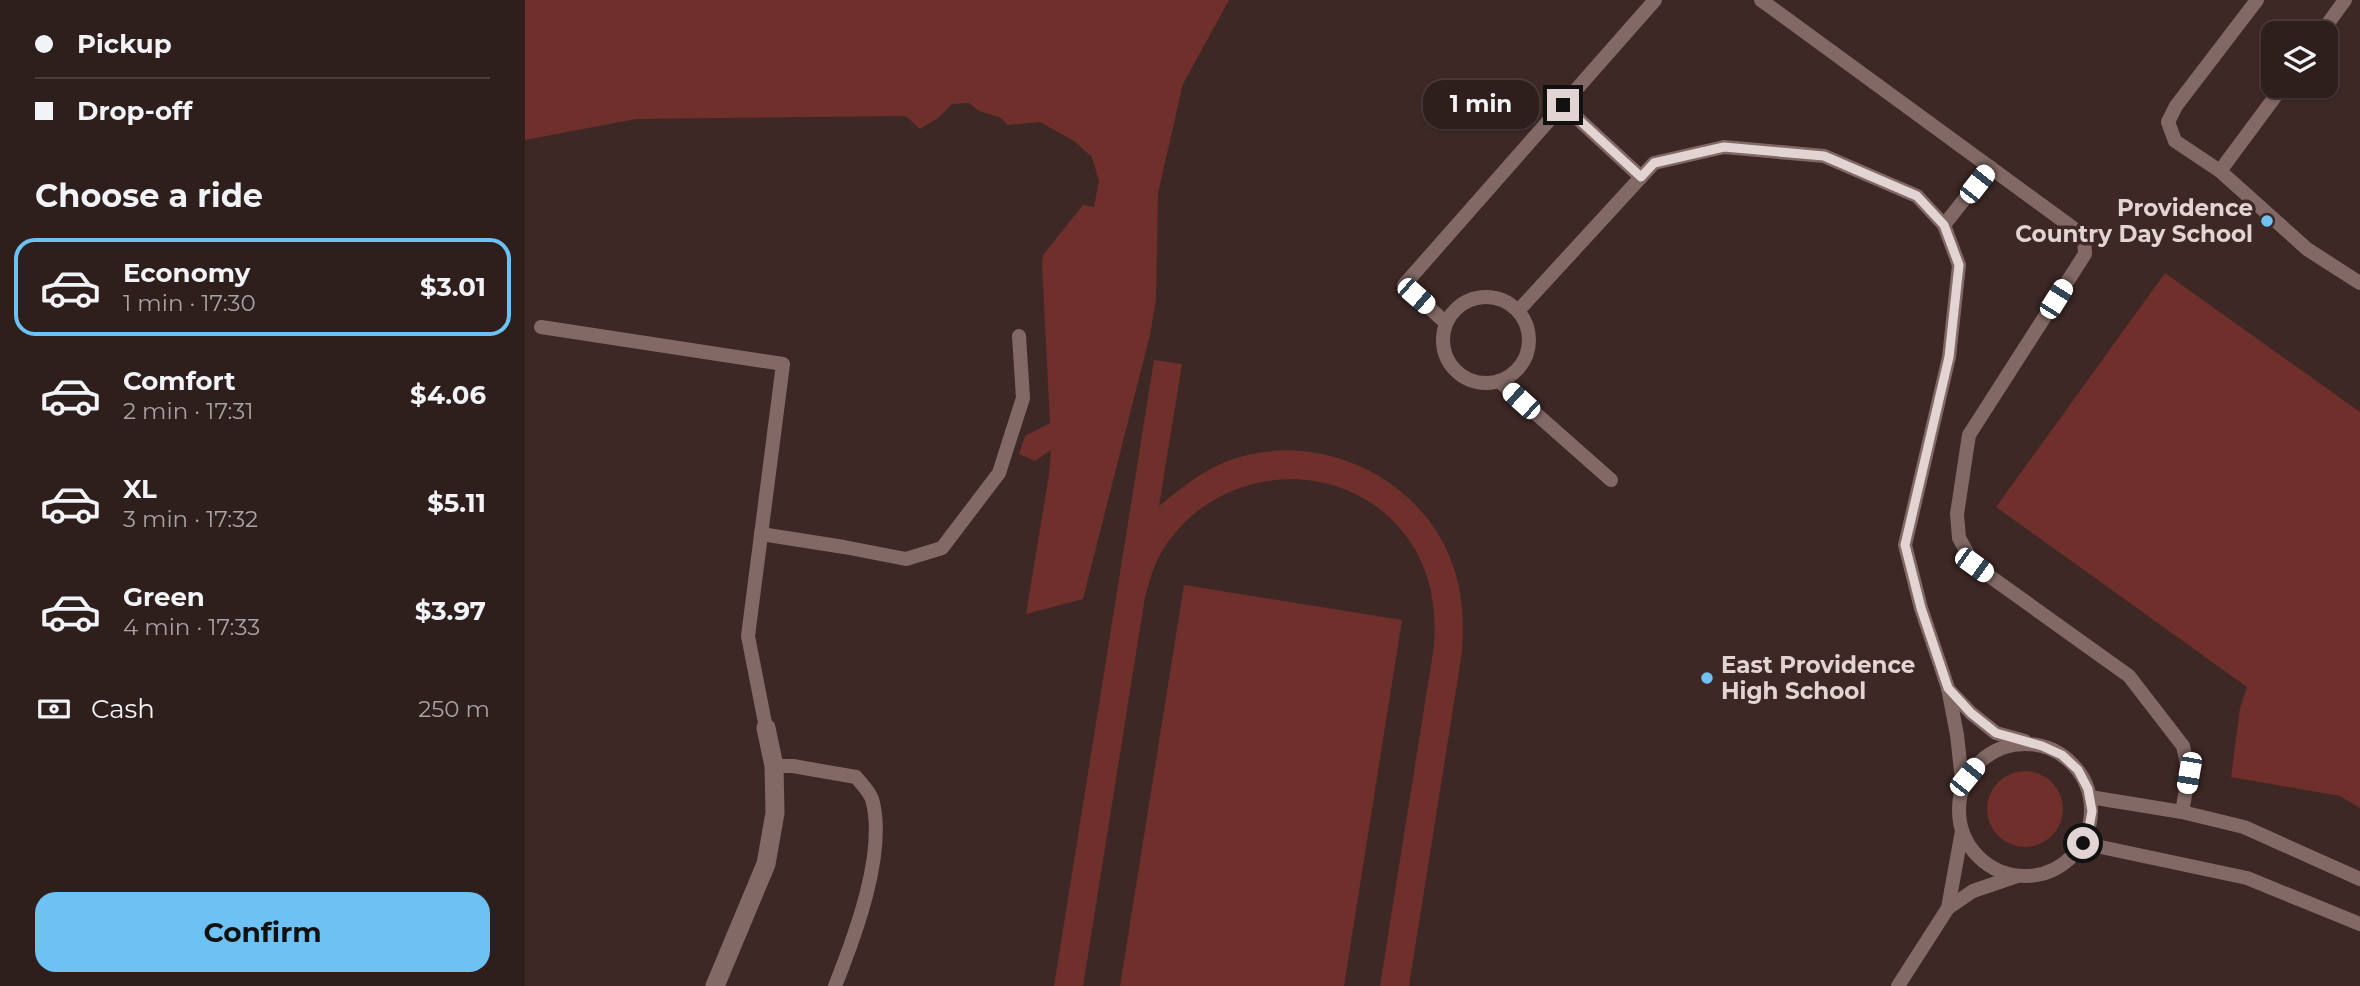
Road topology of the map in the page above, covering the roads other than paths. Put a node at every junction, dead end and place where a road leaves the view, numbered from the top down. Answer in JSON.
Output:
{"nodes":[{"id":1,"x":1655,"y":0,"type":"edge"},
{"id":2,"x":1761,"y":0,"type":"edge"},
{"id":3,"x":2257,"y":0,"type":"edge"},
{"id":4,"x":2345,"y":0,"type":"edge"},
{"id":5,"x":2330,"y":21,"type":"edge"},
{"id":6,"x":2274,"y":98,"type":"edge"},
{"id":7,"x":1563,"y":105,"type":"junction"},
{"id":8,"x":1990,"y":167,"type":"junction"},
{"id":9,"x":2220,"y":172,"type":"junction"},
{"id":10,"x":1641,"y":177,"type":"junction"},
{"id":11,"x":1944,"y":225,"type":"junction"},
{"id":12,"x":2360,"y":283,"type":"edge"},
{"id":13,"x":1518,"y":312,"type":"junction"},
{"id":14,"x":1446,"y":323,"type":"junction"},
{"id":15,"x":541,"y":327,"type":"dead end"},
{"id":16,"x":1019,"y":335,"type":"dead end"},
{"id":17,"x":1499,"y":381,"type":"junction"},
{"id":18,"x":1611,"y":480,"type":"dead end"},
{"id":19,"x":761,"y":534,"type":"junction"},
{"id":20,"x":1948,"y":688,"type":"junction"},
{"id":21,"x":766,"y":728,"type":"joint"},
{"id":22,"x":2042,"y":746,"type":"junction"},
{"id":23,"x":774,"y":766,"type":"junction"},
{"id":24,"x":1963,"y":789,"type":"junction"},
{"id":25,"x":2090,"y":797,"type":"junction"},
{"id":26,"x":2182,"y":812,"type":"junction"},
{"id":27,"x":1962,"y":828,"type":"junction"},
{"id":28,"x":2083,"y":843,"type":"junction"},
{"id":29,"x":2017,"y":876,"type":"junction"},
{"id":30,"x":2360,"y":879,"type":"edge"},
{"id":31,"x":1948,"y":908,"type":"junction"},
{"id":32,"x":2360,"y":924,"type":"edge"},
{"id":33,"x":715,"y":986,"type":"edge"},
{"id":34,"x":835,"y":986,"type":"edge"},
{"id":35,"x":1898,"y":986,"type":"edge"}],
"edges":[{"from":1,"to":7,"type":"lane"},
{"from":2,"to":8,"type":"lane"},
{"from":3,"to":9,"type":"lane"},
{"from":4,"to":5,"type":"lane"},
{"from":6,"to":9,"type":"lane"},
{"from":7,"to":10,"type":"lane"},
{"from":7,"to":14,"type":"lane"},
{"from":8,"to":11,"type":"lane"},
{"from":8,"to":26,"type":"lane"},
{"from":9,"to":12,"type":"lane"},
{"from":10,"to":11,"type":"lane"},
{"from":10,"to":13,"type":"lane"},
{"from":11,"to":20,"type":"lane"},
{"from":13,"to":14,"type":"lane"},
{"from":13,"to":17,"type":"lane"},
{"from":14,"to":17,"type":"lane"},
{"from":15,"to":19,"type":"lane"},
{"from":16,"to":19,"type":"lane"},
{"from":17,"to":18,"type":"lane"},
{"from":19,"to":21,"type":"lane"},
{"from":20,"to":22,"type":"lane"},
{"from":20,"to":24,"type":"lane"},
{"from":21,"to":23,"type":"street"},
{"from":22,"to":24,"type":"lane"},
{"from":22,"to":25,"type":"lane"},
{"from":23,"to":33,"type":"street"},
{"from":23,"to":34,"type":"lane"},
{"from":24,"to":27,"type":"lane"},
{"from":25,"to":26,"type":"lane"},
{"from":25,"to":28,"type":"lane"},
{"from":26,"to":30,"type":"lane"},
{"from":27,"to":29,"type":"lane"},
{"from":27,"to":31,"type":"lane"},
{"from":28,"to":29,"type":"lane"},
{"from":28,"to":32,"type":"lane"},
{"from":29,"to":31,"type":"lane"},
{"from":31,"to":35,"type":"lane"}]}
